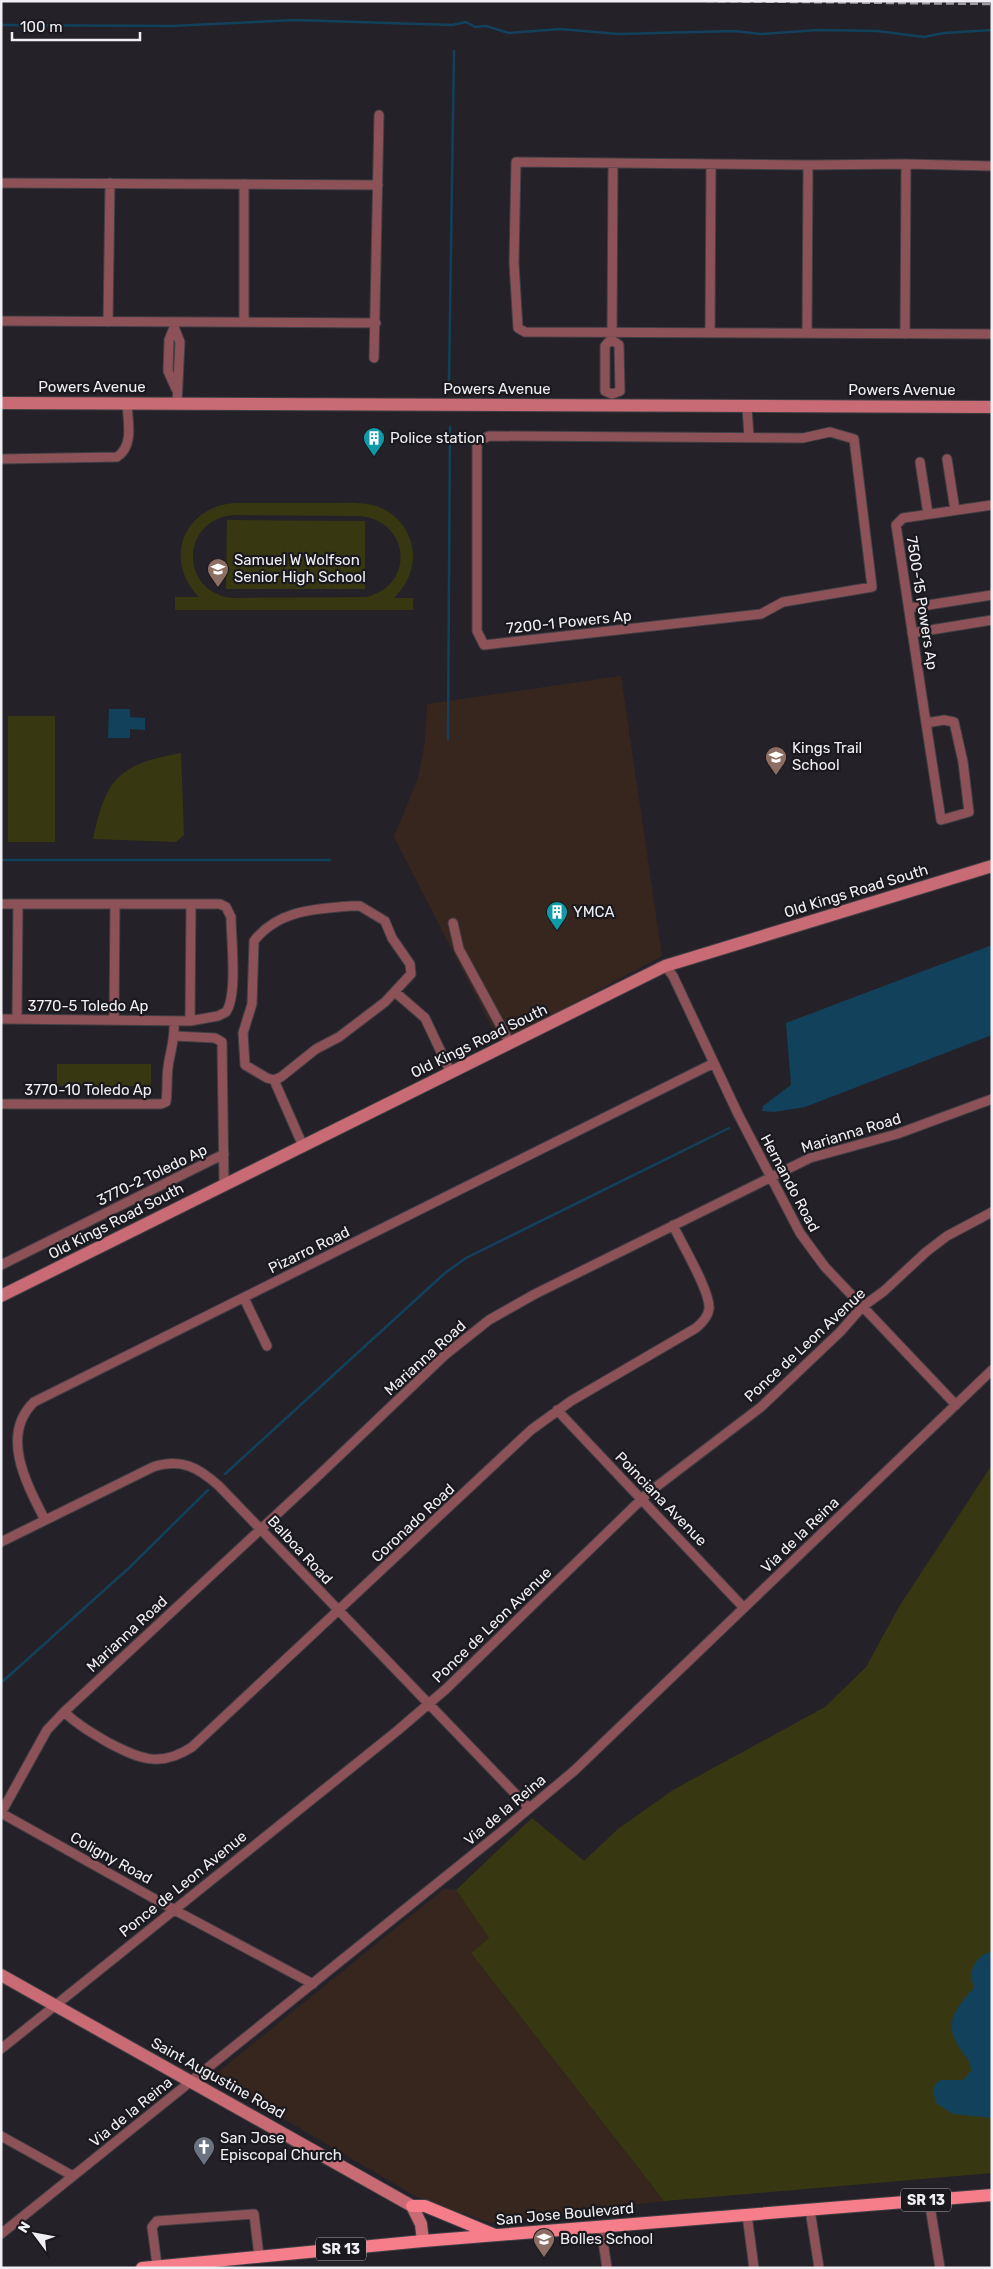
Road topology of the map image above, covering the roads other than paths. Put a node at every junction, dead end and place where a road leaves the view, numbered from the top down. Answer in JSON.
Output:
{"nodes":[{"id":1,"x":379,"y":115,"type":"dead end"},
{"id":2,"x":614,"y":164,"type":"junction"},
{"id":3,"x":711,"y":164,"type":"junction"},
{"id":4,"x":906,"y":164,"type":"junction"},
{"id":5,"x":808,"y":165,"type":"junction"},
{"id":6,"x":992,"y":166,"type":"edge"},
{"id":7,"x":1,"y":183,"type":"edge"},
{"id":8,"x":110,"y":183,"type":"junction"},
{"id":9,"x":244,"y":184,"type":"junction"},
{"id":10,"x":378,"y":185,"type":"junction"},
{"id":11,"x":1,"y":321,"type":"edge"},
{"id":12,"x":108,"y":322,"type":"junction"},
{"id":13,"x":244,"y":322,"type":"junction"},
{"id":14,"x":376,"y":323,"type":"junction"},
{"id":15,"x":174,"y":325,"type":"junction"},
{"id":16,"x":710,"y":333,"type":"junction"},
{"id":17,"x":807,"y":333,"type":"junction"},
{"id":18,"x":905,"y":334,"type":"junction"},
{"id":19,"x":992,"y":334,"type":"edge"},
{"id":20,"x":611,"y":337,"type":"junction"},
{"id":21,"x":374,"y":358,"type":"dead end"},
{"id":22,"x":612,"y":400,"type":"junction"},
{"id":23,"x":1,"y":403,"type":"edge"},
{"id":24,"x":127,"y":404,"type":"junction"},
{"id":25,"x":177,"y":404,"type":"junction"},
{"id":26,"x":746,"y":407,"type":"junction"},
{"id":27,"x":992,"y":407,"type":"edge"},
{"id":28,"x":749,"y":437,"type":"junction"},
{"id":29,"x":1,"y":459,"type":"edge"},
{"id":30,"x":947,"y":459,"type":"dead end"},
{"id":31,"x":920,"y":462,"type":"dead end"},
{"id":32,"x":992,"y":505,"type":"edge"},
{"id":33,"x":955,"y":510,"type":"junction"},
{"id":34,"x":928,"y":514,"type":"junction"},
{"id":35,"x":992,"y":595,"type":"edge"},
{"id":36,"x":908,"y":608,"type":"junction"},
{"id":37,"x":992,"y":620,"type":"edge"},
{"id":38,"x":912,"y":633,"type":"junction"},
{"id":39,"x":926,"y":723,"type":"junction"},
{"id":40,"x":992,"y":866,"type":"edge"},
{"id":41,"x":1,"y":904,"type":"edge"},
{"id":42,"x":18,"y":904,"type":"junction"},
{"id":43,"x":115,"y":904,"type":"junction"},
{"id":44,"x":191,"y":904,"type":"junction"},
{"id":45,"x":453,"y":923,"type":"dead end"},
{"id":46,"x":666,"y":966,"type":"junction"},
{"id":47,"x":395,"y":992,"type":"junction"},
{"id":48,"x":1,"y":1019,"type":"edge"},
{"id":49,"x":17,"y":1019,"type":"junction"},
{"id":50,"x":114,"y":1020,"type":"junction"},
{"id":51,"x":174,"y":1021,"type":"junction"},
{"id":52,"x":190,"y":1021,"type":"junction"},
{"id":53,"x":174,"y":1036,"type":"junction"},
{"id":54,"x":510,"y":1043,"type":"junction"},
{"id":55,"x":714,"y":1063,"type":"junction"},
{"id":56,"x":451,"y":1073,"type":"junction"},
{"id":57,"x":274,"y":1080,"type":"junction"},
{"id":58,"x":992,"y":1099,"type":"edge"},
{"id":59,"x":1,"y":1104,"type":"edge"},
{"id":60,"x":303,"y":1146,"type":"junction"},
{"id":61,"x":224,"y":1154,"type":"junction"},
{"id":62,"x":770,"y":1177,"type":"junction"},
{"id":63,"x":224,"y":1186,"type":"junction"},
{"id":64,"x":992,"y":1212,"type":"edge"},
{"id":65,"x":673,"y":1225,"type":"junction"},
{"id":66,"x":1,"y":1266,"type":"edge"},
{"id":67,"x":1,"y":1296,"type":"edge"},
{"id":68,"x":244,"y":1298,"type":"junction"},
{"id":69,"x":862,"y":1306,"type":"junction"},
{"id":70,"x":267,"y":1346,"type":"dead end"},
{"id":71,"x":992,"y":1370,"type":"edge"},
{"id":72,"x":956,"y":1405,"type":"junction"},
{"id":73,"x":557,"y":1410,"type":"junction"},
{"id":74,"x":642,"y":1500,"type":"junction"},
{"id":75,"x":45,"y":1520,"type":"junction"},
{"id":76,"x":261,"y":1529,"type":"junction"},
{"id":77,"x":1,"y":1542,"type":"edge"},
{"id":78,"x":744,"y":1608,"type":"junction"},
{"id":79,"x":338,"y":1611,"type":"junction"},
{"id":80,"x":430,"y":1704,"type":"junction"},
{"id":81,"x":64,"y":1712,"type":"junction"},
{"id":82,"x":529,"y":1808,"type":"junction"},
{"id":83,"x":1,"y":1813,"type":"edge"},
{"id":84,"x":174,"y":1910,"type":"junction"},
{"id":85,"x":1,"y":1976,"type":"edge"},
{"id":86,"x":313,"y":1984,"type":"junction"},
{"id":87,"x":54,"y":2005,"type":"junction"},
{"id":88,"x":1,"y":2049,"type":"edge"},
{"id":89,"x":190,"y":2082,"type":"junction"},
{"id":90,"x":1,"y":2136,"type":"edge"},
{"id":91,"x":73,"y":2176,"type":"junction"},
{"id":92,"x":992,"y":2195,"type":"edge"},
{"id":93,"x":930,"y":2200,"type":"junction"},
{"id":94,"x":412,"y":2206,"type":"junction"},
{"id":95,"x":810,"y":2210,"type":"junction"},
{"id":96,"x":747,"y":2215,"type":"junction"},
{"id":97,"x":601,"y":2228,"type":"junction"},
{"id":98,"x":1,"y":2234,"type":"edge"},
{"id":99,"x":497,"y":2236,"type":"junction"},
{"id":100,"x":423,"y":2241,"type":"junction"},
{"id":101,"x":259,"y":2256,"type":"junction"},
{"id":102,"x":157,"y":2265,"type":"junction"},
{"id":103,"x":142,"y":2268,"type":"edge"},
{"id":104,"x":607,"y":2268,"type":"edge"},
{"id":105,"x":754,"y":2268,"type":"edge"},
{"id":106,"x":819,"y":2268,"type":"edge"},
{"id":107,"x":940,"y":2268,"type":"edge"}],
"edges":[{"from":1,"to":10,"type":"street"},
{"from":2,"to":3,"type":"street"},
{"from":2,"to":20,"type":"street"},
{"from":2,"to":20,"type":"street"},
{"from":3,"to":5,"type":"street"},
{"from":3,"to":16,"type":"street"},
{"from":4,"to":5,"type":"street"},
{"from":4,"to":6,"type":"street"},
{"from":4,"to":18,"type":"street"},
{"from":5,"to":17,"type":"street"},
{"from":7,"to":8,"type":"street"},
{"from":8,"to":9,"type":"street"},
{"from":8,"to":12,"type":"street"},
{"from":9,"to":10,"type":"street"},
{"from":9,"to":13,"type":"street"},
{"from":10,"to":14,"type":"street"},
{"from":11,"to":12,"type":"street"},
{"from":12,"to":15,"type":"street"},
{"from":13,"to":14,"type":"street"},
{"from":13,"to":15,"type":"street"},
{"from":14,"to":21,"type":"street"},
{"from":15,"to":25,"type":"street"},
{"from":16,"to":17,"type":"street"},
{"from":16,"to":20,"type":"street"},
{"from":17,"to":18,"type":"street"},
{"from":18,"to":19,"type":"street"},
{"from":20,"to":22,"type":"street"},
{"from":20,"to":22,"type":"street"},
{"from":22,"to":25,"type":"street","name":"Powers Avenue"},
{"from":22,"to":26,"type":"street","name":"Powers Avenue"},
{"from":23,"to":24,"type":"street","name":"Powers Avenue"},
{"from":24,"to":25,"type":"street","name":"Powers Avenue"},
{"from":24,"to":29,"type":"street"},
{"from":26,"to":27,"type":"street","name":"Powers Avenue"},
{"from":26,"to":28,"type":"street"},
{"from":28,"to":28,"type":"street","name":"7200-1 Powers Ap"},
{"from":30,"to":33,"type":"street"},
{"from":31,"to":34,"type":"street"},
{"from":32,"to":33,"type":"street","name":"7500-15 Powers Ap"},
{"from":33,"to":34,"type":"street","name":"7500-15 Powers Ap"},
{"from":34,"to":36,"type":"street","name":"7500-15 Powers Ap"},
{"from":35,"to":36,"type":"street"},
{"from":36,"to":38,"type":"street","name":"7500-15 Powers Ap"},
{"from":37,"to":38,"type":"street"},
{"from":38,"to":39,"type":"street","name":"7500-15 Powers Ap"},
{"from":39,"to":39,"type":"street","name":"7500-15 Powers Ap"},
{"from":40,"to":46,"type":"street","name":"Old Kings Road South"},
{"from":41,"to":42,"type":"street"},
{"from":42,"to":43,"type":"street"},
{"from":42,"to":49,"type":"street"},
{"from":43,"to":44,"type":"street"},
{"from":43,"to":50,"type":"street"},
{"from":44,"to":52,"type":"street"},
{"from":44,"to":52,"type":"street"},
{"from":45,"to":54,"type":"street"},
{"from":46,"to":54,"type":"street","name":"Old Kings Road South"},
{"from":46,"to":55,"type":"street","name":"Hernando Road"},
{"from":47,"to":56,"type":"street"},
{"from":47,"to":57,"type":"street"},
{"from":47,"to":57,"type":"street"},
{"from":48,"to":49,"type":"street","name":"3770-5 Toledo Ap"},
{"from":49,"to":50,"type":"street","name":"3770-5 Toledo Ap"},
{"from":50,"to":51,"type":"street","name":"3770-5 Toledo Ap"},
{"from":51,"to":52,"type":"street"},
{"from":51,"to":53,"type":"street","name":"3770-10 Toledo Ap"},
{"from":53,"to":59,"type":"street","name":"3770-10 Toledo Ap"},
{"from":53,"to":61,"type":"street","name":"3770-2 Toledo Ap"},
{"from":54,"to":56,"type":"street","name":"Old Kings Road South"},
{"from":55,"to":62,"type":"street","name":"Hernando Road"},
{"from":55,"to":68,"type":"street","name":"Pizarro Road"},
{"from":56,"to":60,"type":"street","name":"Old Kings Road South"},
{"from":57,"to":60,"type":"street"},
{"from":58,"to":62,"type":"street","name":"Marianna Road"},
{"from":60,"to":63,"type":"street","name":"Old Kings Road South"},
{"from":61,"to":63,"type":"street"},
{"from":61,"to":66,"type":"street","name":"3770-2 Toledo Ap"},
{"from":62,"to":65,"type":"street","name":"Marianna Road"},
{"from":62,"to":69,"type":"street","name":"Hernando Road"},
{"from":63,"to":67,"type":"street","name":"Old Kings Road South"},
{"from":64,"to":69,"type":"street","name":"Ponce de Leon Avenue"},
{"from":65,"to":73,"type":"street","name":"Coronado Road"},
{"from":65,"to":76,"type":"street","name":"Marianna Road"},
{"from":68,"to":70,"type":"street"},
{"from":68,"to":75,"type":"street","name":"Pizarro Road"},
{"from":69,"to":72,"type":"street","name":"Hernando Road"},
{"from":69,"to":74,"type":"street","name":"Ponce de Leon Avenue"},
{"from":71,"to":72,"type":"street","name":"Via de la Reina"},
{"from":72,"to":78,"type":"street","name":"Via de la Reina"},
{"from":73,"to":74,"type":"street","name":"Poinciana Avenue"},
{"from":73,"to":79,"type":"street","name":"Coronado Road"},
{"from":74,"to":78,"type":"street","name":"Poinciana Avenue"},
{"from":74,"to":80,"type":"street","name":"Ponce de Leon Avenue"},
{"from":75,"to":76,"type":"street","name":"Balboa Road"},
{"from":75,"to":77,"type":"street","name":"Balboa Road"},
{"from":76,"to":79,"type":"street","name":"Balboa Road"},
{"from":76,"to":81,"type":"street","name":"Marianna Road"},
{"from":78,"to":82,"type":"street","name":"Via de la Reina"},
{"from":79,"to":80,"type":"street","name":"Balboa Road"},
{"from":79,"to":81,"type":"street","name":"Coronado Road"},
{"from":80,"to":82,"type":"street","name":"Balboa Road"},
{"from":80,"to":84,"type":"street","name":"Ponce de Leon Avenue"},
{"from":81,"to":83,"type":"street","name":"Marianna Road"},
{"from":82,"to":86,"type":"street","name":"Via de la Reina"},
{"from":83,"to":84,"type":"street","name":"Coligny Road"},
{"from":84,"to":86,"type":"street","name":"Coligny Road"},
{"from":84,"to":87,"type":"street","name":"Ponce de Leon Avenue"},
{"from":85,"to":87,"type":"street","name":"Saint Augustine Road"},
{"from":86,"to":89,"type":"street","name":"Via de la Reina"},
{"from":87,"to":88,"type":"street","name":"Ponce de Leon Avenue"},
{"from":87,"to":89,"type":"street","name":"Saint Augustine Road"},
{"from":89,"to":91,"type":"street","name":"Via de la Reina"},
{"from":89,"to":94,"type":"street","name":"Saint Augustine Road"},
{"from":90,"to":91,"type":"street"},
{"from":91,"to":98,"type":"street","name":"Via de la Reina"},
{"from":92,"to":93,"type":"main road","name":"San Jose Boulevard","number":"SR 13"},
{"from":93,"to":95,"type":"main road","name":"San Jose Boulevard","number":"SR 13"},
{"from":93,"to":107,"type":"street"},
{"from":94,"to":99,"type":"main road"},
{"from":94,"to":100,"type":"street"},
{"from":95,"to":96,"type":"main road","name":"San Jose Boulevard","number":"SR 13"},
{"from":95,"to":106,"type":"street"},
{"from":96,"to":97,"type":"main road","name":"San Jose Boulevard","number":"SR 13"},
{"from":96,"to":105,"type":"street"},
{"from":97,"to":99,"type":"main road","name":"San Jose Boulevard","number":"SR 13"},
{"from":97,"to":104,"type":"street"},
{"from":99,"to":100,"type":"main road","name":"San Jose Boulevard","number":"SR 13"},
{"from":100,"to":101,"type":"main road","name":"San Jose Boulevard","number":"SR 13"},
{"from":101,"to":102,"type":"main road","name":"San Jose Boulevard","number":"SR 13"},
{"from":101,"to":102,"type":"street"},
{"from":102,"to":103,"type":"main road","name":"San Jose Boulevard","number":"SR 13"}]}
